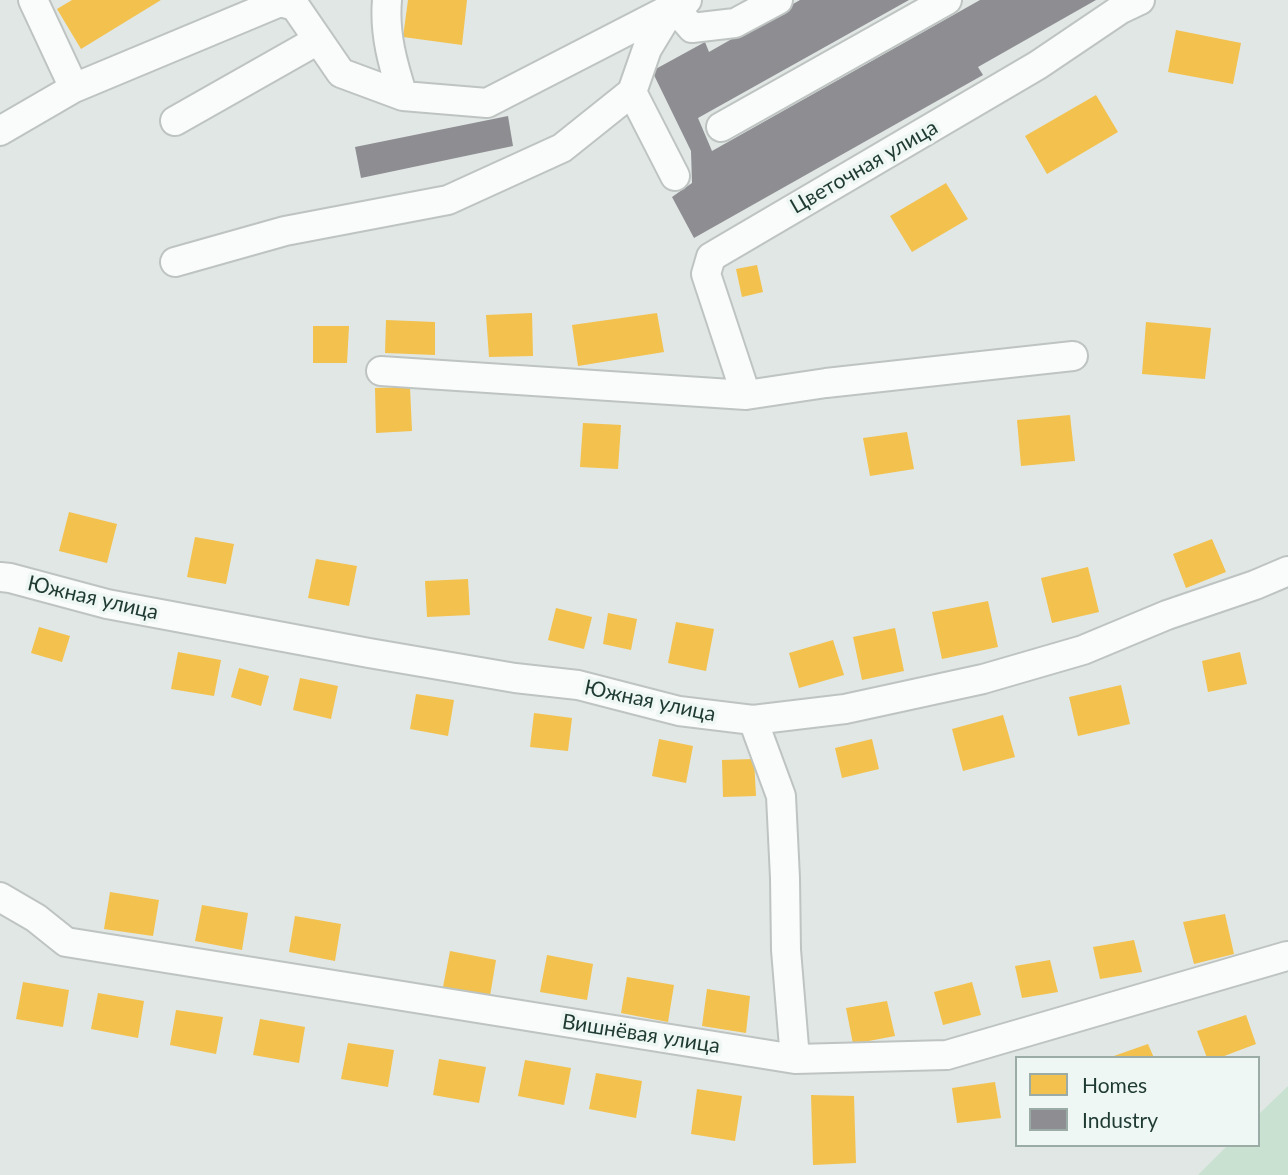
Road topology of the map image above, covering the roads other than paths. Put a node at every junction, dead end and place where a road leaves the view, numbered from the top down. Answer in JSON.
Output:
{"nodes":[{"id":1,"x":33,"y":0,"type":"edge"},
{"id":2,"x":387,"y":0,"type":"edge"},
{"id":3,"x":778,"y":0,"type":"edge"},
{"id":4,"x":947,"y":0,"type":"edge"},
{"id":5,"x":1140,"y":0,"type":"edge"},
{"id":6,"x":673,"y":2,"type":"edge"},
{"id":7,"x":318,"y":40,"type":"junction"},
{"id":8,"x":74,"y":88,"type":"junction"},
{"id":9,"x":632,"y":92,"type":"junction"},
{"id":10,"x":403,"y":96,"type":"junction"},
{"id":11,"x":175,"y":121,"type":"dead end"},
{"id":12,"x":721,"y":127,"type":"dead end"},
{"id":13,"x":0,"y":131,"type":"edge"},
{"id":14,"x":675,"y":176,"type":"dead end"},
{"id":15,"x":175,"y":262,"type":"dead end"},
{"id":16,"x":1073,"y":356,"type":"dead end"},
{"id":17,"x":381,"y":371,"type":"dead end"},
{"id":18,"x":746,"y":395,"type":"junction"},
{"id":19,"x":1288,"y":571,"type":"edge"},
{"id":20,"x":0,"y":577,"type":"edge"},
{"id":21,"x":752,"y":720,"type":"junction"},
{"id":22,"x":0,"y":897,"type":"edge"},
{"id":23,"x":1287,"y":956,"type":"edge"},
{"id":24,"x":795,"y":1059,"type":"junction"}],
"edges":[{"from":1,"to":8,"type":"street"},
{"from":2,"to":10,"type":"street"},
{"from":3,"to":6,"type":"street"},
{"from":4,"to":12,"type":"street"},
{"from":5,"to":18,"type":"street","name":"Цветочная улица"},
{"from":6,"to":9,"type":"street"},
{"from":6,"to":10,"type":"street"},
{"from":7,"to":8,"type":"street"},
{"from":7,"to":10,"type":"street"},
{"from":7,"to":11,"type":"street"},
{"from":8,"to":13,"type":"street"},
{"from":9,"to":14,"type":"street"},
{"from":9,"to":15,"type":"street"},
{"from":16,"to":18,"type":"street"},
{"from":17,"to":18,"type":"street"},
{"from":19,"to":21,"type":"street","name":"Южная улица"},
{"from":20,"to":21,"type":"street","name":"Южная улица"},
{"from":21,"to":24,"type":"street"},
{"from":22,"to":24,"type":"street","name":"Вишнёвая улица"},
{"from":23,"to":24,"type":"street","name":"Вишнёвая улица"}]}
